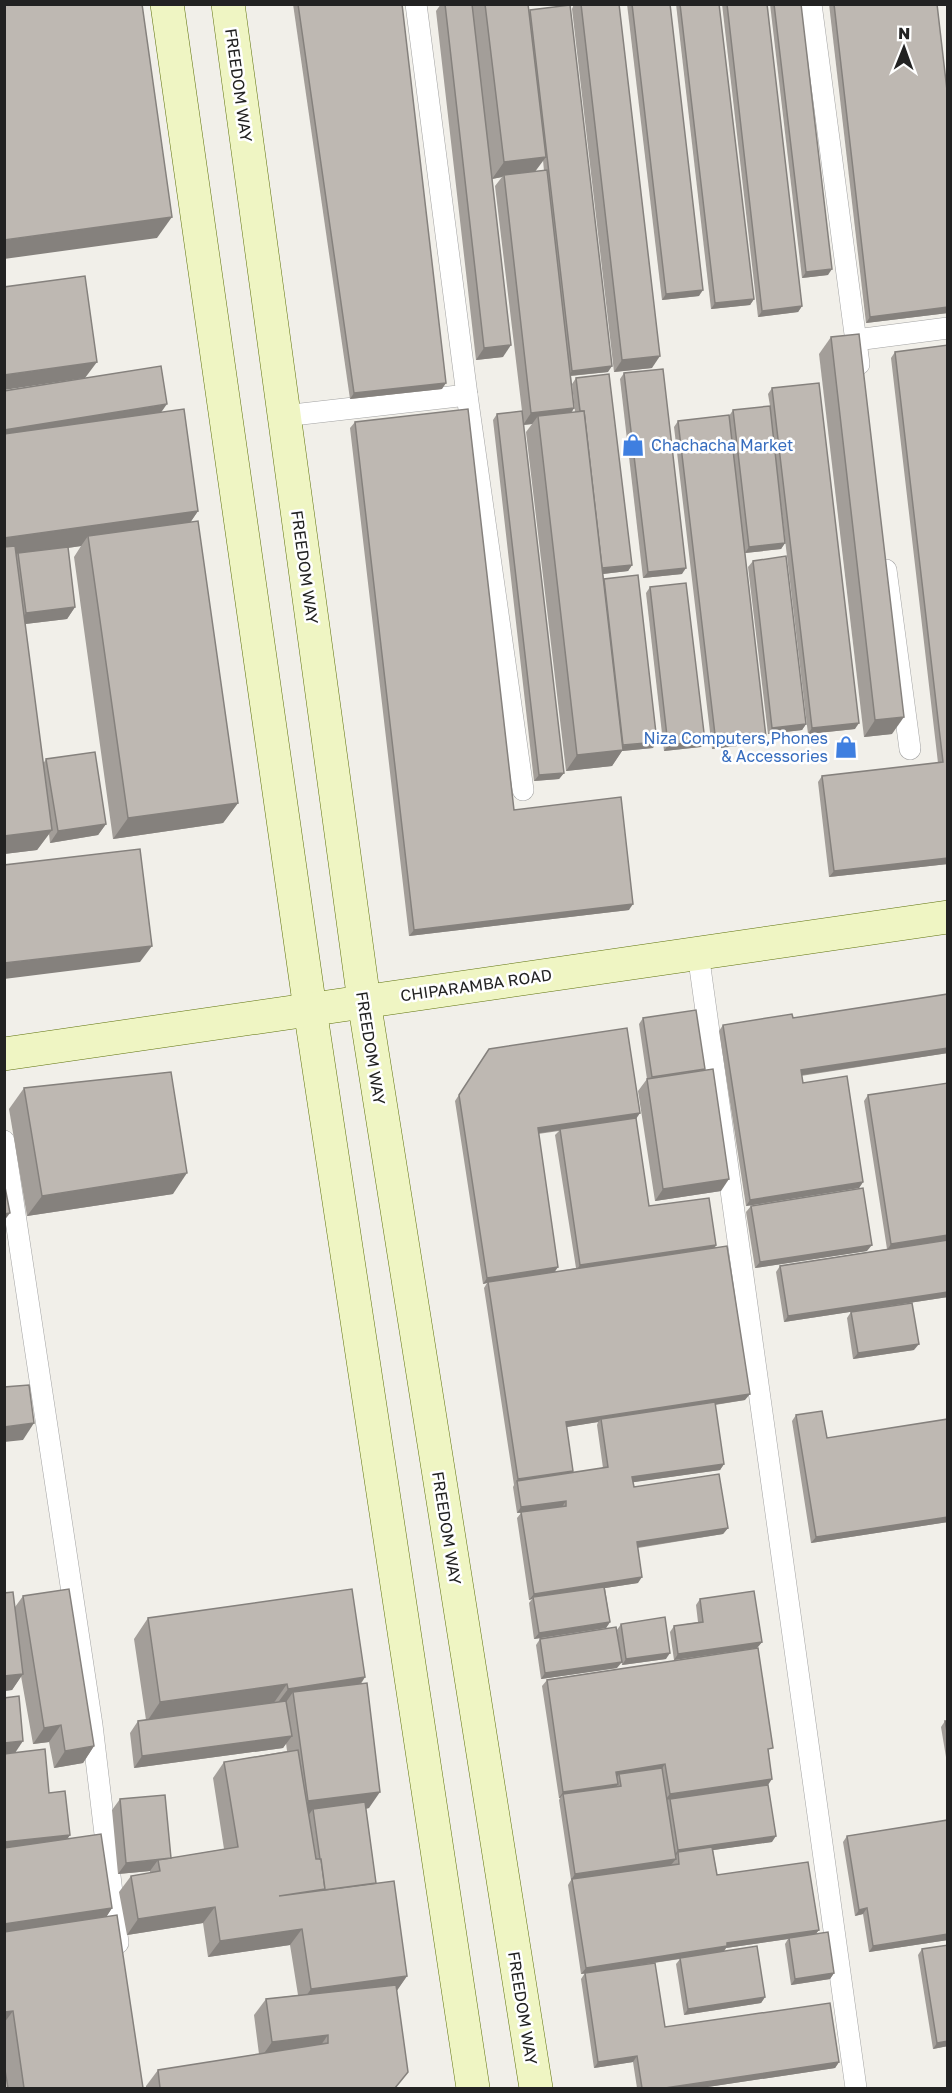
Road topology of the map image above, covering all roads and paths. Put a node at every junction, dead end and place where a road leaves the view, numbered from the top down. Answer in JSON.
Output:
{"nodes":[{"id":1,"x":167,"y":4,"type":"edge"},
{"id":2,"x":228,"y":4,"type":"edge"},
{"id":3,"x":416,"y":4,"type":"edge"},
{"id":4,"x":811,"y":4,"type":"edge"},
{"id":5,"x":948,"y":327,"type":"edge"},
{"id":6,"x":855,"y":340,"type":"junction"},
{"id":7,"x":862,"y":387,"type":"edge"},
{"id":8,"x":467,"y":395,"type":"junction"},
{"id":9,"x":284,"y":416,"type":"junction"},
{"id":10,"x":884,"y":551,"type":"edge"},
{"id":11,"x":910,"y":749,"type":"dead end"},
{"id":12,"x":523,"y":790,"type":"dead end"},
{"id":13,"x":948,"y":917,"type":"edge"},
{"id":14,"x":698,"y":953,"type":"junction"},
{"id":15,"x":364,"y":1001,"type":"junction"},
{"id":16,"x":310,"y":1009,"type":"junction"},
{"id":17,"x":4,"y":1054,"type":"edge"},
{"id":18,"x":4,"y":1141,"type":"edge"},
{"id":19,"x":121,"y":1968,"type":"edge"},
{"id":20,"x":473,"y":2088,"type":"edge"},
{"id":21,"x":536,"y":2088,"type":"edge"},
{"id":22,"x":856,"y":2088,"type":"edge"}],
"edges":[{"from":1,"to":16,"type":"main road"},
{"from":2,"to":9,"type":"main road","name":"FREEDOM WAY"},
{"from":3,"to":8,"type":"lane"},
{"from":4,"to":6,"type":"lane"},
{"from":5,"to":6,"type":"lane"},
{"from":6,"to":7,"type":"lane"},
{"from":8,"to":9,"type":"lane"},
{"from":8,"to":12,"type":"lane"},
{"from":9,"to":15,"type":"main road","name":"FREEDOM WAY"},
{"from":10,"to":11,"type":"lane"},
{"from":13,"to":14,"type":"main road","name":"CHIPARAMBA ROAD"},
{"from":14,"to":15,"type":"main road","name":"CHIPARAMBA ROAD"},
{"from":14,"to":22,"type":"lane"},
{"from":15,"to":16,"type":"main road","name":"CHIPARAMBA ROAD"},
{"from":15,"to":21,"type":"main road","name":"FREEDOM WAY"},
{"from":16,"to":17,"type":"main road","name":"CHIPARAMBA ROAD"},
{"from":16,"to":20,"type":"main road"},
{"from":18,"to":19,"type":"lane"}]}
